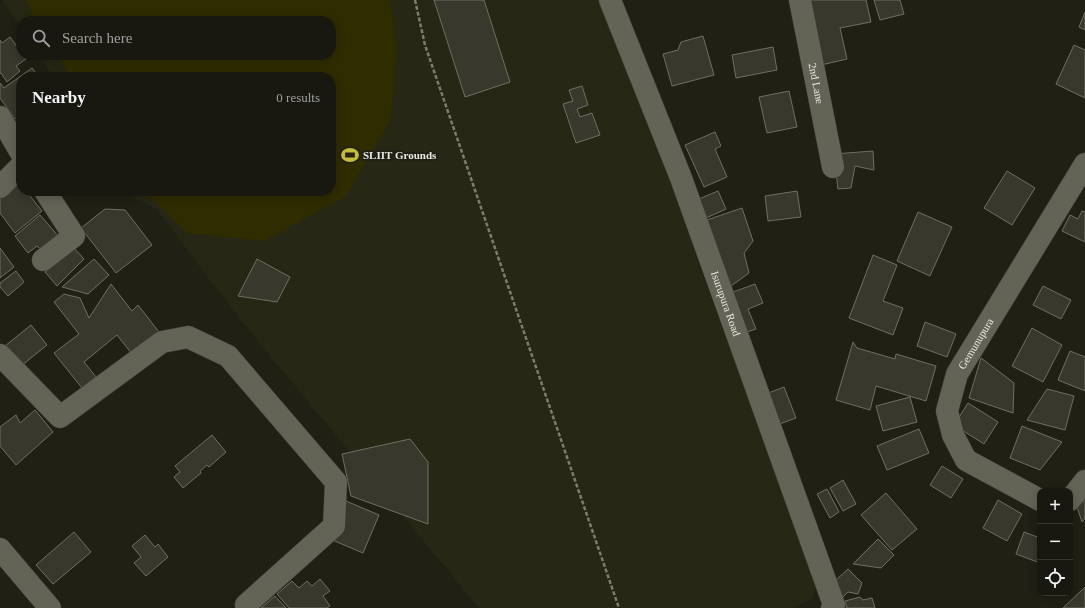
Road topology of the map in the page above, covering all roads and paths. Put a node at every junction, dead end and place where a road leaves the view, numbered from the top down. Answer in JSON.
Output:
{"nodes":[{"id":1,"x":415,"y":0,"type":"edge"},
{"id":2,"x":610,"y":0,"type":"edge"},
{"id":3,"x":800,"y":0,"type":"edge"},
{"id":4,"x":0,"y":117,"type":"edge"},
{"id":5,"x":16,"y":144,"type":"edge"},
{"id":6,"x":1085,"y":164,"type":"edge"},
{"id":7,"x":833,"y":167,"type":"dead end"},
{"id":8,"x":16,"y":171,"type":"edge"},
{"id":9,"x":0,"y":187,"type":"edge"},
{"id":10,"x":48,"y":196,"type":"edge"},
{"id":11,"x":43,"y":260,"type":"dead end"},
{"id":12,"x":0,"y":355,"type":"edge"},
{"id":13,"x":1085,"y":481,"type":"edge"},
{"id":14,"x":1073,"y":496,"type":"edge"},
{"id":15,"x":1037,"y":498,"type":"edge"},
{"id":16,"x":0,"y":549,"type":"edge"},
{"id":17,"x":246,"y":605,"type":"dead end"},
{"id":18,"x":834,"y":607,"type":"edge"},
{"id":19,"x":50,"y":608,"type":"edge"},
{"id":20,"x":619,"y":608,"type":"edge"}],
"edges":[{"from":1,"to":20,"type":"path"},
{"from":2,"to":18,"type":"street","name":"Isurupura Road"},
{"from":3,"to":7,"type":"street","name":"2nd Lane"},
{"from":4,"to":5,"type":"street"},
{"from":6,"to":15,"type":"street","name":"Gemunupura"},
{"from":8,"to":9,"type":"street"},
{"from":10,"to":11,"type":"street"},
{"from":12,"to":17,"type":"street"},
{"from":13,"to":14,"type":"street"},
{"from":16,"to":19,"type":"street"}]}
